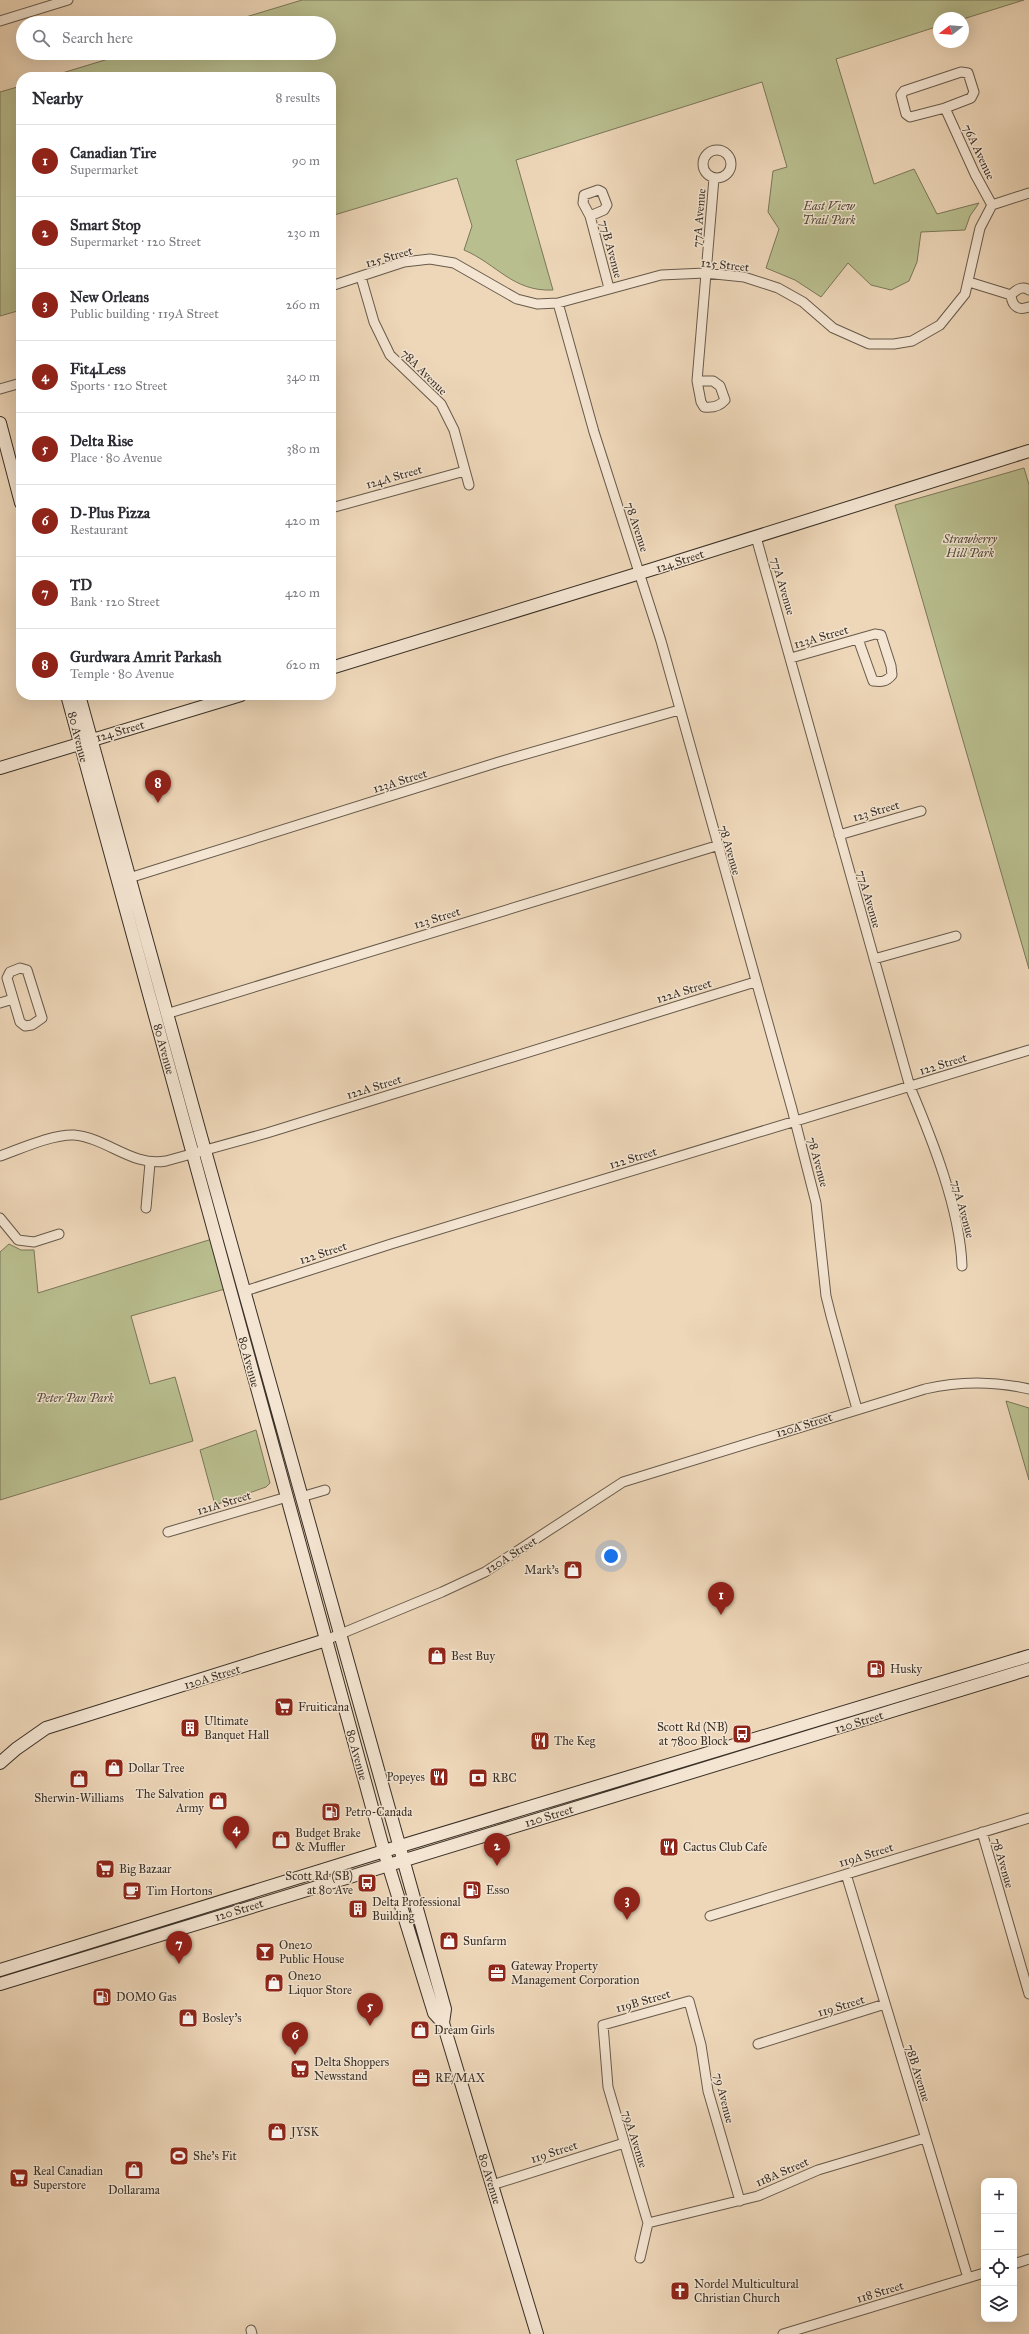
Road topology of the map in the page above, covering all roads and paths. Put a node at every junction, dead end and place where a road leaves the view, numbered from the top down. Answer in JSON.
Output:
{"nodes":[{"id":1,"x":68,"y":0,"type":"edge"},
{"id":2,"x":0,"y":20,"type":"edge"},
{"id":3,"x":945,"y":108,"type":"junction"},
{"id":4,"x":714,"y":178,"type":"dead end"},
{"id":5,"x":1029,"y":194,"type":"edge"},
{"id":6,"x":992,"y":205,"type":"junction"},
{"id":7,"x":590,"y":216,"type":"dead end"},
{"id":8,"x":705,"y":273,"type":"junction"},
{"id":9,"x":361,"y":277,"type":"junction"},
{"id":10,"x":969,"y":282,"type":"junction"},
{"id":11,"x":336,"y":284,"type":"edge"},
{"id":12,"x":609,"y":288,"type":"junction"},
{"id":13,"x":1029,"y":290,"type":"edge"},
{"id":14,"x":1011,"y":296,"type":"junction"},
{"id":15,"x":558,"y":303,"type":"junction"},
{"id":16,"x":1029,"y":307,"type":"edge"},
{"id":17,"x":698,"y":381,"type":"dead end"},
{"id":18,"x":16,"y":384,"type":"edge"},
{"id":19,"x":0,"y":389,"type":"edge"},
{"id":20,"x":0,"y":423,"type":"edge"},
{"id":21,"x":1029,"y":451,"type":"edge"},
{"id":22,"x":465,"y":470,"type":"junction"},
{"id":23,"x":16,"y":484,"type":"edge"},
{"id":24,"x":469,"y":484,"type":"dead end"},
{"id":25,"x":336,"y":507,"type":"edge"},
{"id":26,"x":756,"y":537,"type":"junction"},
{"id":27,"x":639,"y":573,"type":"junction"},
{"id":28,"x":858,"y":639,"type":"junction"},
{"id":29,"x":791,"y":658,"type":"junction"},
{"id":30,"x":336,"y":666,"type":"edge"},
{"id":31,"x":69,"y":700,"type":"edge"},
{"id":32,"x":80,"y":700,"type":"edge"},
{"id":33,"x":224,"y":700,"type":"edge"},
{"id":34,"x":678,"y":710,"type":"junction"},
{"id":35,"x":86,"y":741,"type":"junction"},
{"id":36,"x":0,"y":768,"type":"edge"},
{"id":37,"x":921,"y":811,"type":"dead end"},
{"id":38,"x":839,"y":835,"type":"junction"},
{"id":39,"x":106,"y":843,"type":"junction"},
{"id":40,"x":716,"y":846,"type":"junction"},
{"id":41,"x":129,"y":878,"type":"junction"},
{"id":42,"x":956,"y":936,"type":"dead end"},
{"id":43,"x":874,"y":959,"type":"junction"},
{"id":44,"x":145,"y":981,"type":"junction"},
{"id":45,"x":755,"y":982,"type":"junction"},
{"id":46,"x":12,"y":999,"type":"junction"},
{"id":47,"x":0,"y":1003,"type":"edge"},
{"id":48,"x":166,"y":1014,"type":"junction"},
{"id":49,"x":1029,"y":1050,"type":"edge"},
{"id":50,"x":910,"y":1087,"type":"junction"},
{"id":51,"x":795,"y":1122,"type":"junction"},
{"id":52,"x":198,"y":1152,"type":"junction"},
{"id":53,"x":0,"y":1156,"type":"edge"},
{"id":54,"x":150,"y":1163,"type":"junction"},
{"id":55,"x":146,"y":1208,"type":"dead end"},
{"id":56,"x":0,"y":1218,"type":"edge"},
{"id":57,"x":59,"y":1234,"type":"dead end"},
{"id":58,"x":962,"y":1266,"type":"dead end"},
{"id":59,"x":245,"y":1291,"type":"junction"},
{"id":60,"x":1029,"y":1389,"type":"edge"},
{"id":61,"x":261,"y":1403,"type":"junction"},
{"id":62,"x":857,"y":1409,"type":"junction"},
{"id":63,"x":325,"y":1490,"type":"dead end"},
{"id":64,"x":287,"y":1497,"type":"junction"},
{"id":65,"x":301,"y":1497,"type":"junction"},
{"id":66,"x":168,"y":1532,"type":"dead end"},
{"id":67,"x":314,"y":1543,"type":"junction"},
{"id":68,"x":340,"y":1635,"type":"junction"},
{"id":69,"x":326,"y":1640,"type":"junction"},
{"id":70,"x":1029,"y":1656,"type":"edge"},
{"id":71,"x":1027,"y":1668,"type":"edge"},
{"id":72,"x":907,"y":1694,"type":"junction"},
{"id":73,"x":842,"y":1713,"type":"junction"},
{"id":74,"x":851,"y":1724,"type":"junction"},
{"id":75,"x":788,"y":1744,"type":"junction"},
{"id":76,"x":0,"y":1763,"type":"edge"},
{"id":77,"x":1029,"y":1818,"type":"edge"},
{"id":78,"x":982,"y":1832,"type":"junction"},
{"id":79,"x":398,"y":1847,"type":"junction"},
{"id":80,"x":384,"y":1851,"type":"junction"},
{"id":81,"x":402,"y":1861,"type":"junction"},
{"id":82,"x":388,"y":1865,"type":"junction"},
{"id":83,"x":846,"y":1874,"type":"junction"},
{"id":84,"x":710,"y":1916,"type":"dead end"},
{"id":85,"x":135,"y":1927,"type":"junction"},
{"id":86,"x":93,"y":1940,"type":"junction"},
{"id":87,"x":113,"y":1950,"type":"junction"},
{"id":88,"x":69,"y":1963,"type":"junction"},
{"id":89,"x":0,"y":1970,"type":"edge"},
{"id":90,"x":0,"y":1984,"type":"edge"},
{"id":91,"x":1029,"y":1994,"type":"edge"},
{"id":92,"x":689,"y":2001,"type":"joint"},
{"id":93,"x":885,"y":2004,"type":"junction"},
{"id":94,"x":443,"y":2023,"type":"junction"},
{"id":95,"x":603,"y":2025,"type":"joint"},
{"id":96,"x":758,"y":2044,"type":"dead end"},
{"id":97,"x":925,"y":2138,"type":"junction"},
{"id":98,"x":624,"y":2143,"type":"junction"},
{"id":99,"x":492,"y":2185,"type":"junction"},
{"id":100,"x":740,"y":2201,"type":"junction"},
{"id":101,"x":648,"y":2223,"type":"junction"},
{"id":102,"x":640,"y":2258,"type":"dead end"},
{"id":103,"x":1029,"y":2259,"type":"edge"},
{"id":104,"x":1017,"y":2263,"type":"edge"},
{"id":105,"x":981,"y":2274,"type":"edge"},
{"id":106,"x":968,"y":2278,"type":"junction"},
{"id":107,"x":537,"y":2334,"type":"edge"},
{"id":108,"x":783,"y":2334,"type":"edge"}],
"edges":[{"from":1,"to":2,"type":"street"},
{"from":3,"to":3,"type":"street"},
{"from":3,"to":6,"type":"street","name":"76A Avenue"},
{"from":4,"to":8,"type":"street","name":"77A Avenue"},
{"from":5,"to":6,"type":"street"},
{"from":6,"to":10,"type":"street","name":"125 Street"},
{"from":7,"to":12,"type":"street","name":"77B Avenue"},
{"from":8,"to":10,"type":"street","name":"125 Street"},
{"from":8,"to":12,"type":"street","name":"125 Street"},
{"from":8,"to":17,"type":"street","name":"77A Avenue"},
{"from":9,"to":11,"type":"street","name":"125 Street"},
{"from":9,"to":15,"type":"street","name":"125 Street"},
{"from":9,"to":22,"type":"street","name":"78A Avenue"},
{"from":10,"to":14,"type":"street"},
{"from":12,"to":15,"type":"street","name":"125 Street"},
{"from":13,"to":14,"type":"street"},
{"from":14,"to":16,"type":"street"},
{"from":15,"to":27,"type":"street","name":"78 Avenue"},
{"from":18,"to":19,"type":"street"},
{"from":20,"to":23,"type":"main road"},
{"from":21,"to":26,"type":"main road","name":"124 Street"},
{"from":22,"to":24,"type":"street","name":"78A Avenue"},
{"from":22,"to":25,"type":"street","name":"124A Street"},
{"from":26,"to":27,"type":"main road","name":"124 Street"},
{"from":26,"to":29,"type":"street","name":"77A Avenue"},
{"from":27,"to":30,"type":"main road","name":"124 Street"},
{"from":27,"to":34,"type":"street","name":"78 Avenue"},
{"from":28,"to":28,"type":"street","name":"123A Street"},
{"from":28,"to":29,"type":"street","name":"123A Street"},
{"from":29,"to":38,"type":"street","name":"77A Avenue"},
{"from":31,"to":35,"type":"main road","name":"80 Avenue"},
{"from":32,"to":35,"type":"main road","name":"80 Avenue"},
{"from":33,"to":35,"type":"main road","name":"124 Street"},
{"from":34,"to":40,"type":"street","name":"78 Avenue"},
{"from":34,"to":41,"type":"street","name":"123A Street"},
{"from":35,"to":36,"type":"main road","name":"124 Street"},
{"from":35,"to":39,"type":"main road","name":"80 Avenue"},
{"from":35,"to":41,"type":"main road","name":"80 Avenue"},
{"from":37,"to":38,"type":"street","name":"123 Street"},
{"from":38,"to":43,"type":"street","name":"77A Avenue"},
{"from":39,"to":41,"type":"main road"},
{"from":39,"to":44,"type":"main road","name":"80 Avenue"},
{"from":40,"to":45,"type":"street","name":"78 Avenue"},
{"from":40,"to":48,"type":"street","name":"123 Street"},
{"from":41,"to":48,"type":"main road","name":"80 Avenue"},
{"from":42,"to":43,"type":"street"},
{"from":43,"to":50,"type":"street","name":"77A Avenue"},
{"from":44,"to":48,"type":"main road"},
{"from":44,"to":52,"type":"main road","name":"80 Avenue"},
{"from":45,"to":51,"type":"street","name":"78 Avenue"},
{"from":45,"to":52,"type":"street","name":"122A Street"},
{"from":46,"to":46,"type":"street"},
{"from":46,"to":47,"type":"street"},
{"from":48,"to":52,"type":"main road","name":"80 Avenue"},
{"from":49,"to":50,"type":"street","name":"122 Street"},
{"from":50,"to":51,"type":"street","name":"122 Street"},
{"from":50,"to":58,"type":"street","name":"77A Avenue"},
{"from":51,"to":59,"type":"street","name":"122 Street"},
{"from":51,"to":62,"type":"street","name":"78 Avenue"},
{"from":52,"to":54,"type":"street","name":"122A Street"},
{"from":52,"to":59,"type":"main road","name":"80 Avenue"},
{"from":52,"to":61,"type":"main road","name":"80 Avenue"},
{"from":53,"to":54,"type":"street","name":"122A Street"},
{"from":54,"to":55,"type":"street"},
{"from":56,"to":57,"type":"street"},
{"from":59,"to":65,"type":"main road","name":"80 Avenue"},
{"from":60,"to":62,"type":"street","name":"120A Street"},
{"from":61,"to":64,"type":"main road","name":"80 Avenue"},
{"from":61,"to":65,"type":"main road"},
{"from":62,"to":68,"type":"street","name":"120A Street"},
{"from":63,"to":65,"type":"street"},
{"from":64,"to":66,"type":"street","name":"121A Street"},
{"from":64,"to":67,"type":"main road"},
{"from":64,"to":69,"type":"main road","name":"80 Avenue"},
{"from":65,"to":67,"type":"main road","name":"80 Avenue"},
{"from":67,"to":68,"type":"main road","name":"80 Avenue"},
{"from":68,"to":69,"type":"street","name":"120A Street"},
{"from":68,"to":79,"type":"main road","name":"80 Avenue"},
{"from":69,"to":76,"type":"main road","name":"120A Street"},
{"from":69,"to":80,"type":"main road","name":"80 Avenue"},
{"from":70,"to":72,"type":"main road","name":"120 Street"},
{"from":71,"to":74,"type":"main road","name":"120 Street"},
{"from":72,"to":73,"type":"main road","name":"120 Street"},
{"from":72,"to":74,"type":"main road"},
{"from":73,"to":75,"type":"main road"},
{"from":73,"to":79,"type":"main road","name":"120 Street"},
{"from":74,"to":75,"type":"main road","name":"120 Street"},
{"from":75,"to":81,"type":"main road","name":"120 Street"},
{"from":77,"to":78,"type":"street","name":"119A Street"},
{"from":78,"to":83,"type":"street","name":"119A Street"},
{"from":78,"to":91,"type":"street","name":"78 Avenue"},
{"from":79,"to":80,"type":"main road","name":"120 Street"},
{"from":79,"to":81,"type":"main road","name":"80 Avenue"},
{"from":80,"to":82,"type":"main road","name":"80 Avenue"},
{"from":80,"to":85,"type":"main road","name":"120 Street"},
{"from":81,"to":82,"type":"main road","name":"120 Street"},
{"from":81,"to":94,"type":"main road","name":"80 Avenue"},
{"from":82,"to":87,"type":"main road","name":"120 Street"},
{"from":82,"to":94,"type":"main road","name":"80 Avenue"},
{"from":83,"to":84,"type":"street","name":"119A Street"},
{"from":83,"to":93,"type":"street","name":"78B Avenue"},
{"from":85,"to":86,"type":"main road","name":"120 Street"},
{"from":85,"to":87,"type":"main road"},
{"from":86,"to":88,"type":"main road"},
{"from":86,"to":89,"type":"main road","name":"120 Street"},
{"from":87,"to":88,"type":"main road","name":"120 Street"},
{"from":88,"to":90,"type":"main road","name":"120 Street"},
{"from":92,"to":95,"type":"street","name":"119B Street"},
{"from":92,"to":100,"type":"street","name":"79 Avenue"},
{"from":93,"to":96,"type":"street","name":"119 Street"},
{"from":93,"to":97,"type":"street","name":"78B Avenue"},
{"from":94,"to":99,"type":"main road","name":"80 Avenue"},
{"from":95,"to":98,"type":"street","name":"79A Avenue"},
{"from":97,"to":100,"type":"street","name":"118A Street"},
{"from":97,"to":106,"type":"street","name":"78B Avenue"},
{"from":98,"to":99,"type":"street","name":"119 Street"},
{"from":98,"to":101,"type":"street","name":"79A Avenue"},
{"from":99,"to":107,"type":"main road","name":"80 Avenue"},
{"from":100,"to":101,"type":"street","name":"118A Street"},
{"from":101,"to":102,"type":"street","name":"79A Avenue"},
{"from":103,"to":104,"type":"street"},
{"from":105,"to":106,"type":"street","name":"118 Street"},
{"from":106,"to":108,"type":"street","name":"118 Street"}]}
